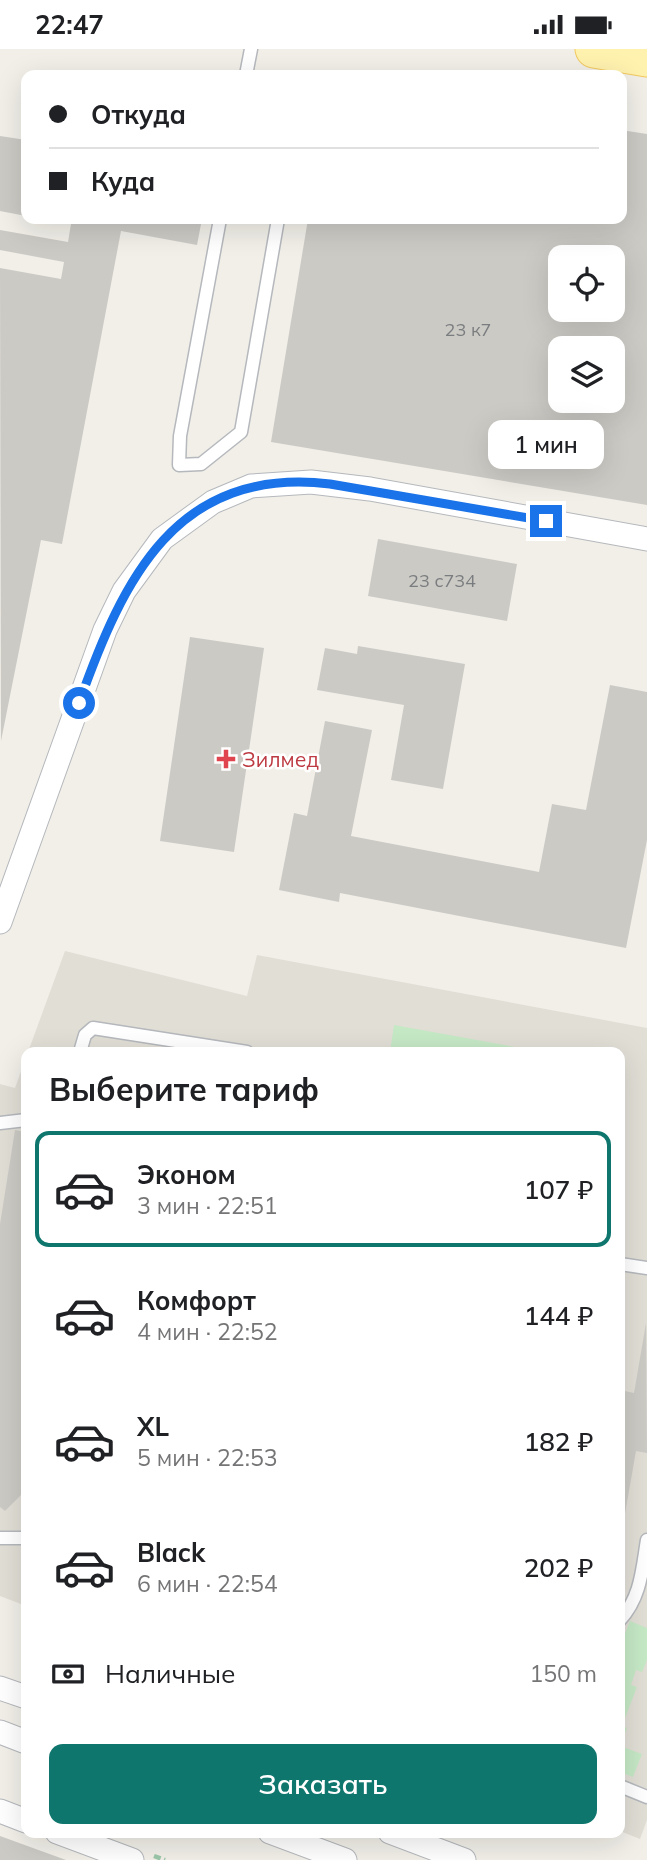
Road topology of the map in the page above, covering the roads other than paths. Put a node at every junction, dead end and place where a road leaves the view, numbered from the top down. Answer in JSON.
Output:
{"nodes":[{"id":1,"x":251,"y":49,"type":"edge"},
{"id":2,"x":594,"y":49,"type":"edge"},
{"id":3,"x":647,"y":58,"type":"edge"},
{"id":4,"x":247,"y":70,"type":"edge"},
{"id":5,"x":219,"y":224,"type":"edge"},
{"id":6,"x":277,"y":224,"type":"edge"},
{"id":7,"x":647,"y":539,"type":"edge"},
{"id":8,"x":0,"y":922,"type":"edge"},
{"id":9,"x":81,"y":1047,"type":"edge"},
{"id":10,"x":215,"y":1047,"type":"edge"},
{"id":11,"x":21,"y":1121,"type":"edge"},
{"id":12,"x":0,"y":1123,"type":"edge"},
{"id":13,"x":625,"y":1265,"type":"edge"},
{"id":14,"x":647,"y":1268,"type":"edge"},
{"id":15,"x":0,"y":1538,"type":"edge"},
{"id":16,"x":21,"y":1538,"type":"edge"},
{"id":17,"x":647,"y":1540,"type":"edge"},
{"id":18,"x":625,"y":1615,"type":"edge"},
{"id":19,"x":0,"y":1688,"type":"edge"},
{"id":20,"x":21,"y":1695,"type":"edge"},
{"id":21,"x":0,"y":1732,"type":"edge"},
{"id":22,"x":21,"y":1740,"type":"edge"},
{"id":23,"x":625,"y":1788,"type":"edge"},
{"id":24,"x":647,"y":1797,"type":"edge"},
{"id":25,"x":0,"y":1811,"type":"edge"},
{"id":26,"x":21,"y":1819,"type":"edge"},
{"id":27,"x":73,"y":1838,"type":"edge"},
{"id":28,"x":286,"y":1838,"type":"edge"},
{"id":29,"x":406,"y":1838,"type":"edge"},
{"id":30,"x":132,"y":1860,"type":"edge"},
{"id":31,"x":345,"y":1860,"type":"edge"},
{"id":32,"x":464,"y":1860,"type":"edge"}],
"edges":[{"from":1,"to":4,"type":"lane"},
{"from":2,"to":3,"type":"main road"},
{"from":5,"to":6,"type":"lane"},
{"from":7,"to":8,"type":"street"},
{"from":9,"to":10,"type":"lane"},
{"from":11,"to":12,"type":"lane"},
{"from":13,"to":14,"type":"lane"},
{"from":15,"to":16,"type":"lane"},
{"from":17,"to":18,"type":"lane"},
{"from":19,"to":20,"type":"street"},
{"from":21,"to":22,"type":"street"},
{"from":23,"to":24,"type":"lane"},
{"from":25,"to":26,"type":"street"},
{"from":27,"to":30,"type":"street"},
{"from":28,"to":31,"type":"street"},
{"from":29,"to":32,"type":"street"}]}
